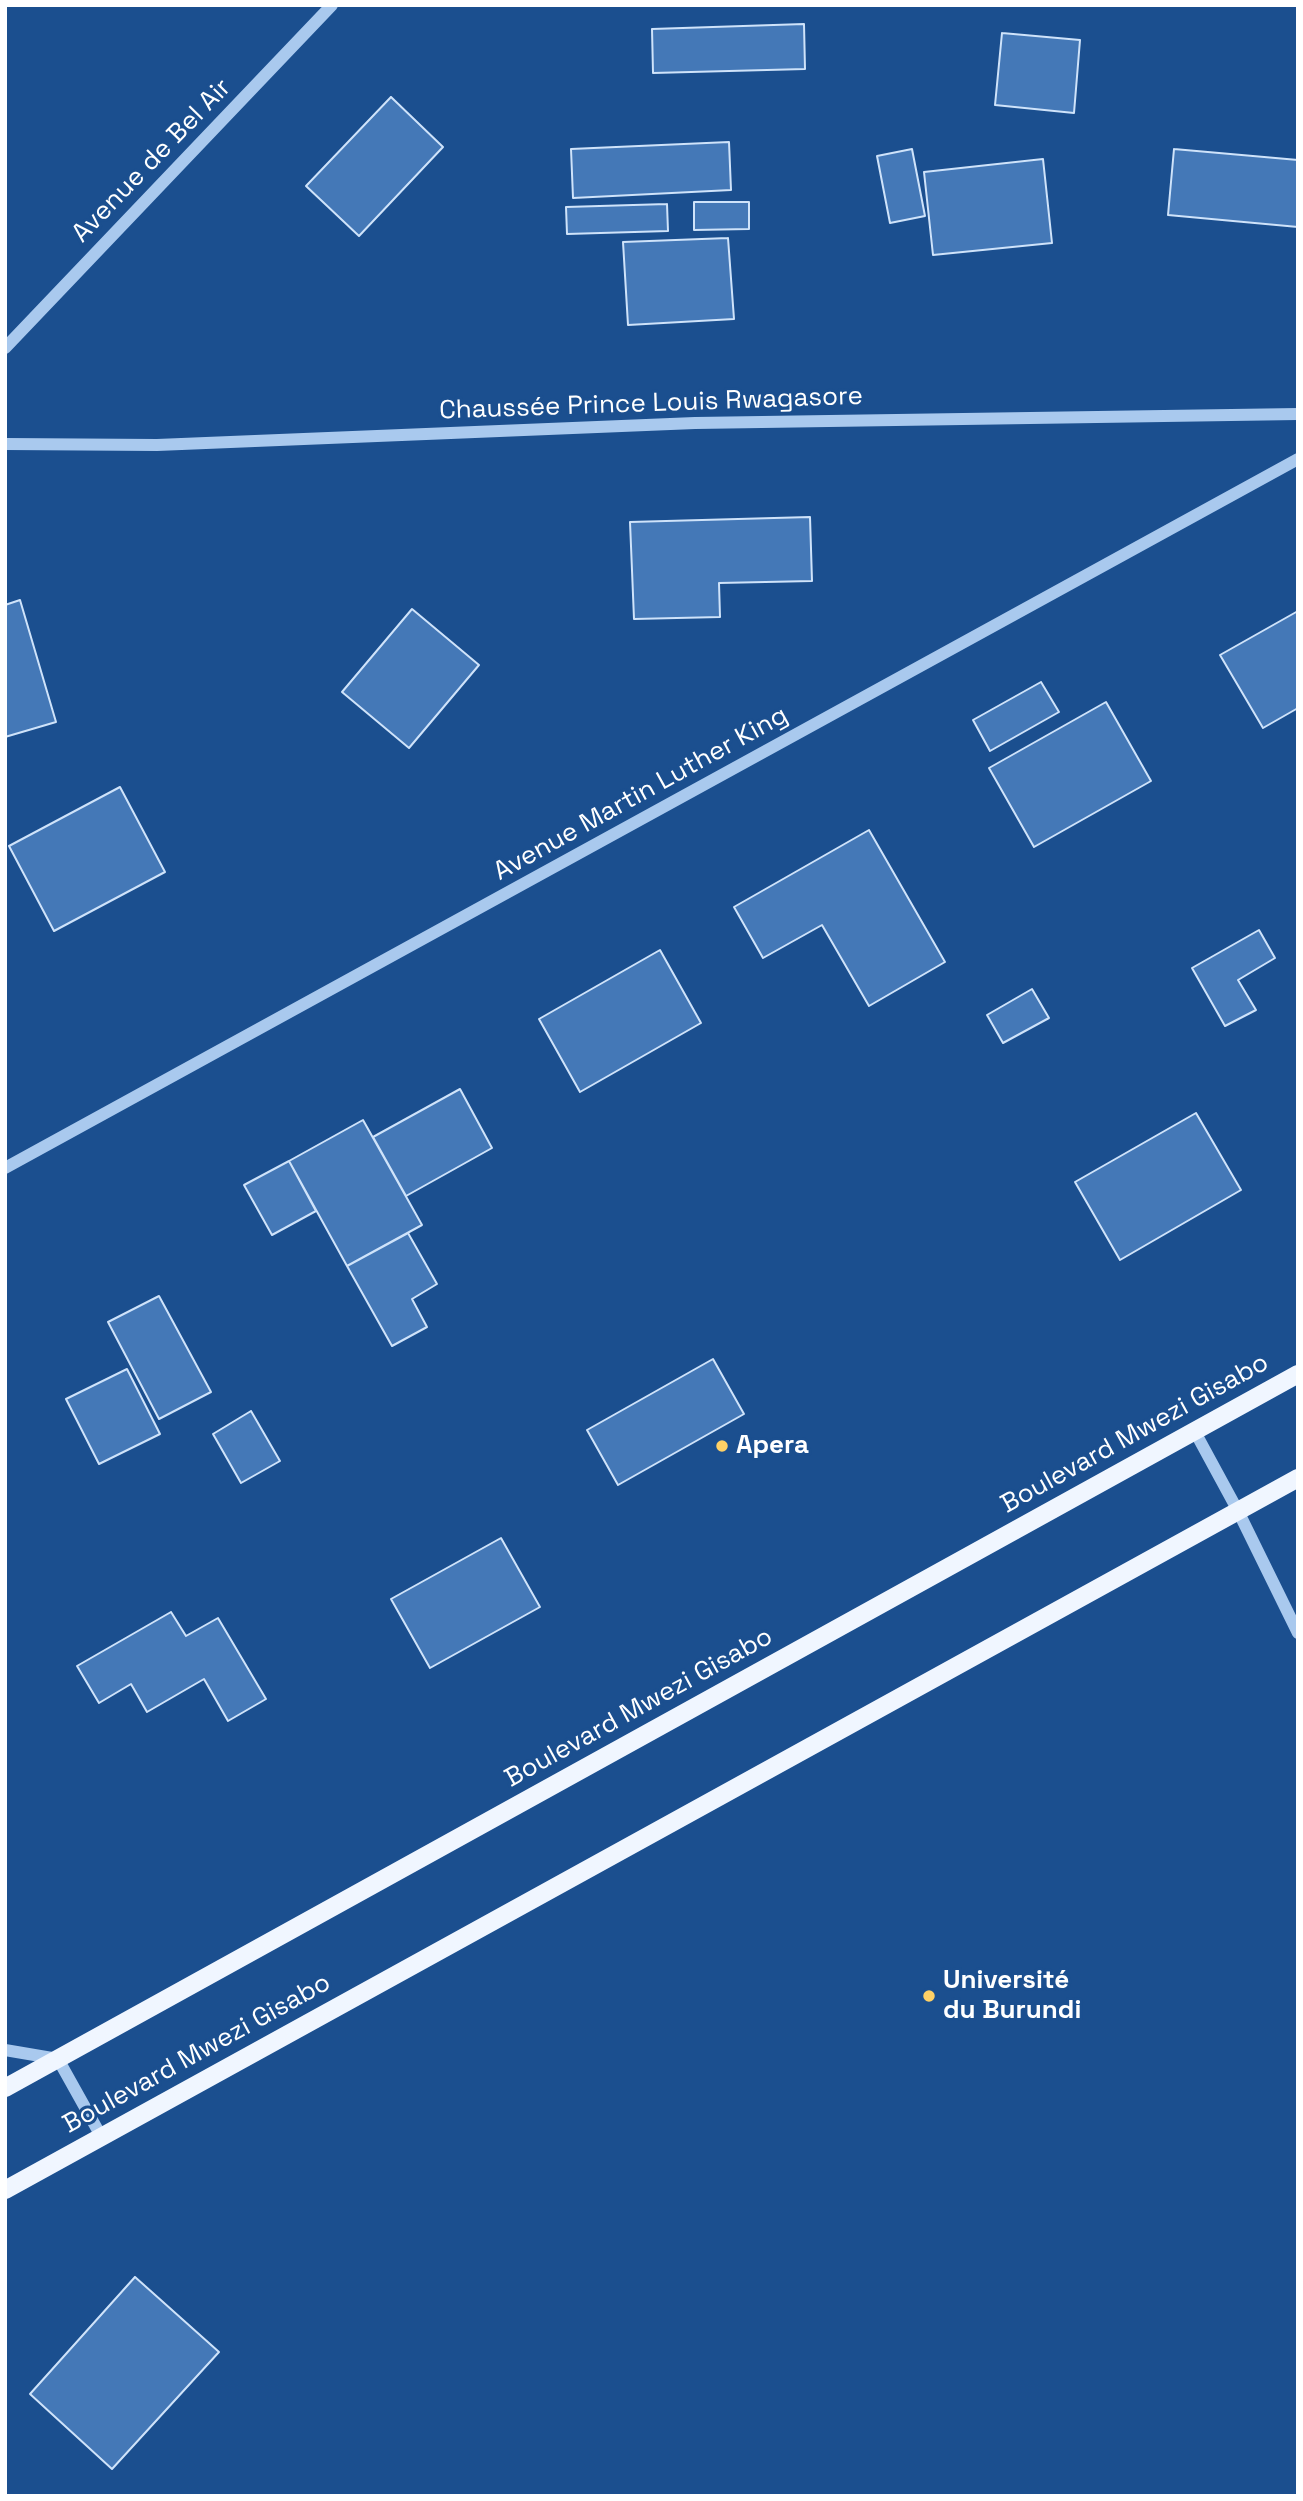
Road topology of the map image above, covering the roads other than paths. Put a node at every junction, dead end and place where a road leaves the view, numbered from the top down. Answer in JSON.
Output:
{"nodes":[{"id":1,"x":332,"y":5,"type":"edge"},
{"id":2,"x":5,"y":348,"type":"edge"},
{"id":3,"x":1298,"y":414,"type":"edge"},
{"id":4,"x":5,"y":444,"type":"edge"},
{"id":5,"x":1298,"y":459,"type":"edge"},
{"id":6,"x":5,"y":1168,"type":"edge"},
{"id":7,"x":1298,"y":1374,"type":"edge"},
{"id":8,"x":1194,"y":1430,"type":"junction"},
{"id":9,"x":1298,"y":1478,"type":"edge"},
{"id":10,"x":1238,"y":1511,"type":"junction"},
{"id":11,"x":1298,"y":1633,"type":"edge"},
{"id":12,"x":5,"y":2050,"type":"edge"},
{"id":13,"x":58,"y":2059,"type":"junction"},
{"id":14,"x":5,"y":2088,"type":"edge"},
{"id":15,"x":102,"y":2136,"type":"junction"},
{"id":16,"x":5,"y":2190,"type":"edge"}],
"edges":[{"from":1,"to":2,"type":"street","name":"Avenue de Bel Air"},
{"from":3,"to":4,"type":"street","name":"Chaussée Prince Louis Rwagasore"},
{"from":5,"to":6,"type":"street","name":"Avenue Martin Luther King"},
{"from":7,"to":8,"type":"main road","name":"Boulevard Mwezi Gisabo"},
{"from":8,"to":10,"type":"street"},
{"from":8,"to":13,"type":"main road","name":"Boulevard Mwezi Gisabo"},
{"from":9,"to":10,"type":"main road","name":"Boulevard Mwezi Gisabo"},
{"from":10,"to":11,"type":"street"},
{"from":10,"to":15,"type":"main road","name":"Boulevard Mwezi Gisabo"},
{"from":12,"to":13,"type":"street"},
{"from":13,"to":14,"type":"main road","name":"Boulevard Mwezi Gisabo"},
{"from":13,"to":15,"type":"street"},
{"from":15,"to":16,"type":"main road","name":"Boulevard Mwezi Gisabo"}]}
